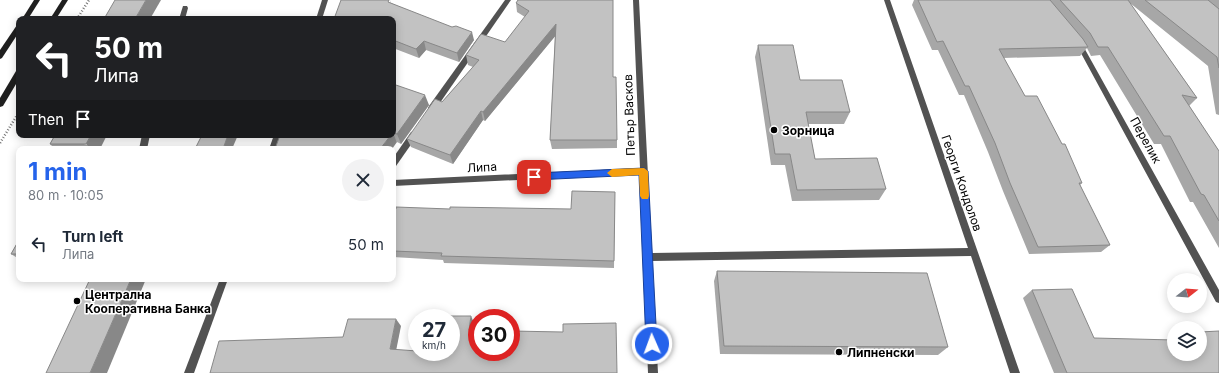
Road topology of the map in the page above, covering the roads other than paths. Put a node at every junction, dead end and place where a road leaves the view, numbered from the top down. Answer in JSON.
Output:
{"nodes":[{"id":1,"x":37,"y":0,"type":"edge"},
{"id":2,"x":65,"y":0,"type":"edge"},
{"id":3,"x":325,"y":0,"type":"edge"},
{"id":4,"x":508,"y":0,"type":"edge"},
{"id":5,"x":636,"y":0,"type":"edge"},
{"id":6,"x":887,"y":0,"type":"edge"},
{"id":7,"x":185,"y":8,"type":"dead end"},
{"id":8,"x":26,"y":16,"type":"edge"},
{"id":9,"x":55,"y":16,"type":"edge"},
{"id":10,"x":183,"y":16,"type":"edge"},
{"id":11,"x":319,"y":16,"type":"edge"},
{"id":12,"x":16,"y":32,"type":"edge"},
{"id":13,"x":1075,"y":39,"type":"edge"},
{"id":14,"x":0,"y":56,"type":"edge"},
{"id":15,"x":16,"y":78,"type":"edge"},
{"id":16,"x":0,"y":104,"type":"edge"},
{"id":17,"x":428,"y":114,"type":"edge"},
{"id":18,"x":420,"y":126,"type":"edge"},
{"id":19,"x":396,"y":160,"type":"edge"},
{"id":20,"x":644,"y":171,"type":"junction"},
{"id":21,"x":396,"y":183,"type":"edge"},
{"id":22,"x":973,"y":252,"type":"junction"},
{"id":23,"x":648,"y":257,"type":"junction"},
{"id":24,"x":223,"y":282,"type":"edge"},
{"id":25,"x":1219,"y":299,"type":"edge"},
{"id":26,"x":189,"y":373,"type":"edge"},
{"id":27,"x":653,"y":373,"type":"edge"},
{"id":28,"x":1015,"y":373,"type":"edge"}],
"edges":[{"from":1,"to":8,"type":"street"},
{"from":2,"to":9,"type":"street"},
{"from":3,"to":11,"type":"street"},
{"from":4,"to":17,"type":"street"},
{"from":5,"to":20,"type":"street","name":"Петър Васков"},
{"from":6,"to":22,"type":"street","name":"Георги Кондолов"},
{"from":7,"to":10,"type":"street"},
{"from":12,"to":14,"type":"street"},
{"from":13,"to":25,"type":"street","name":"Перелик"},
{"from":15,"to":16,"type":"street"},
{"from":18,"to":19,"type":"street"},
{"from":20,"to":21,"type":"street","name":"Липа"},
{"from":20,"to":23,"type":"street","name":"Петър Васков"},
{"from":22,"to":23,"type":"street"},
{"from":22,"to":28,"type":"street","name":"Георги Кондолов"},
{"from":23,"to":27,"type":"street","name":"Петър Васков"},
{"from":24,"to":26,"type":"street"}]}
